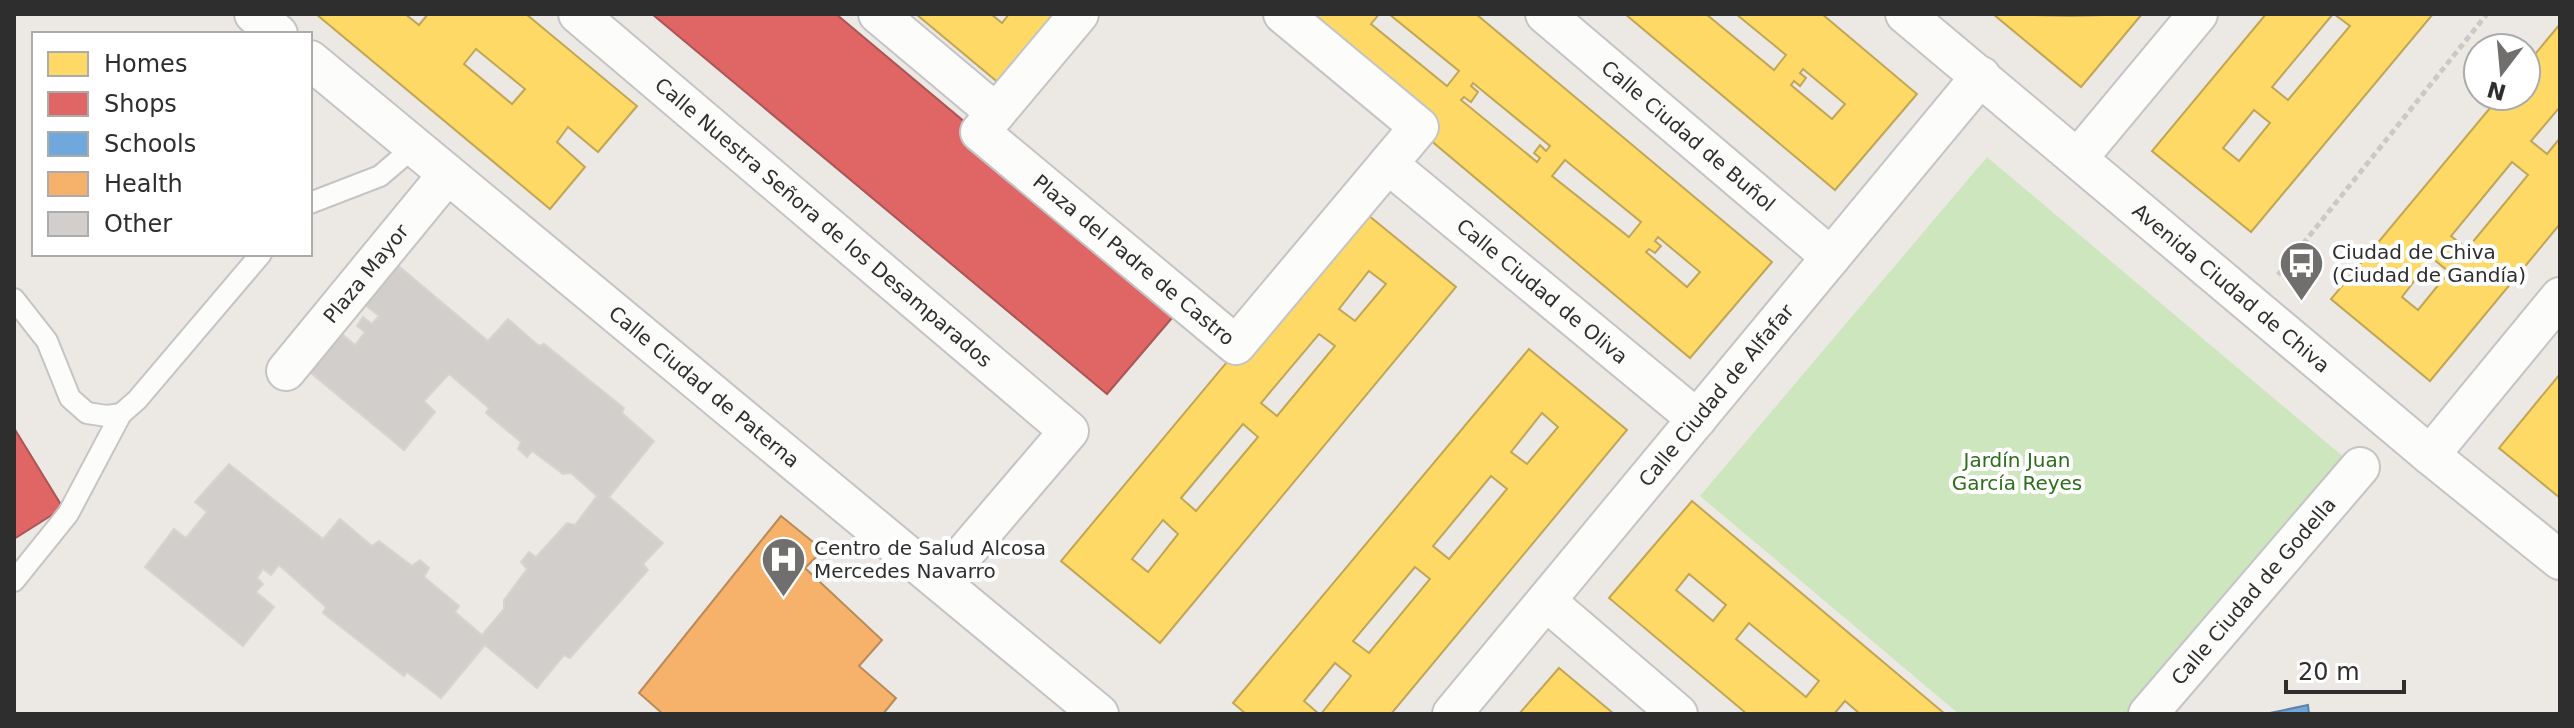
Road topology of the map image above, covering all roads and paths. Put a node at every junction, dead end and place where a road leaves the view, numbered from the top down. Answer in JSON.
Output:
{"nodes":[{"id":1,"x":254,"y":14,"type":"edge"},
{"id":2,"x":578,"y":14,"type":"edge"},
{"id":3,"x":878,"y":14,"type":"edge"},
{"id":4,"x":1079,"y":14,"type":"edge"},
{"id":5,"x":1283,"y":14,"type":"edge"},
{"id":6,"x":1545,"y":14,"type":"edge"},
{"id":7,"x":1905,"y":14,"type":"edge"},
{"id":8,"x":2198,"y":14,"type":"edge"},
{"id":9,"x":2487,"y":14,"type":"edge"},
{"id":10,"x":276,"y":32,"type":"edge"},
{"id":11,"x":312,"y":62,"type":"edge"},
{"id":12,"x":1981,"y":76,"type":"junction"},
{"id":13,"x":996,"y":113,"type":"junction"},
{"id":14,"x":414,"y":147,"type":"junction"},
{"id":15,"x":2078,"y":158,"type":"junction"},
{"id":16,"x":1388,"y":164,"type":"junction"},
{"id":17,"x":447,"y":175,"type":"junction"},
{"id":18,"x":312,"y":202,"type":"edge"},
{"id":19,"x":259,"y":256,"type":"edge"},
{"id":20,"x":1831,"y":257,"type":"junction"},
{"id":21,"x":2560,"y":297,"type":"edge"},
{"id":22,"x":14,"y":299,"type":"edge"},
{"id":23,"x":2253,"y":305,"type":"junction"},
{"id":24,"x":286,"y":371,"type":"dead end"},
{"id":25,"x":121,"y":414,"type":"junction"},
{"id":26,"x":1697,"y":419,"type":"junction"},
{"id":27,"x":2430,"y":455,"type":"junction"},
{"id":28,"x":2360,"y":467,"type":"dead end"},
{"id":29,"x":2560,"y":560,"type":"edge"},
{"id":30,"x":14,"y":581,"type":"edge"},
{"id":31,"x":940,"y":582,"type":"junction"},
{"id":32,"x":1546,"y":601,"type":"junction"},
{"id":33,"x":1099,"y":714,"type":"edge"},
{"id":34,"x":1452,"y":714,"type":"edge"},
{"id":35,"x":1678,"y":714,"type":"edge"},
{"id":36,"x":2148,"y":714,"type":"edge"}],
"edges":[{"from":1,"to":10,"type":"street"},
{"from":2,"to":31,"type":"street","name":"Calle Nuestra Señora de los Desamparados"},
{"from":3,"to":13,"type":"street"},
{"from":4,"to":13,"type":"street"},
{"from":5,"to":16,"type":"street","name":"Plaza del Padre de Castro"},
{"from":6,"to":20,"type":"street","name":"Calle Ciudad de Buñol"},
{"from":7,"to":12,"type":"street","name":"Avenida Ciudad de Chiva"},
{"from":8,"to":15,"type":"street"},
{"from":9,"to":23,"type":"path"},
{"from":11,"to":14,"type":"street","name":"Calle Ciudad de Paterna"},
{"from":12,"to":15,"type":"street","name":"Avenida Ciudad de Chiva"},
{"from":12,"to":20,"type":"street","name":"Calle Ciudad de Alfafar"},
{"from":13,"to":16,"type":"street","name":"Plaza del Padre de Castro"},
{"from":14,"to":17,"type":"street","name":"Calle Ciudad de Paterna"},
{"from":14,"to":18,"type":"lane"},
{"from":15,"to":23,"type":"street","name":"Avenida Ciudad de Chiva"},
{"from":16,"to":26,"type":"street","name":"Calle Ciudad de Oliva"},
{"from":17,"to":24,"type":"street","name":"Plaza Mayor"},
{"from":17,"to":31,"type":"street","name":"Calle Ciudad de Paterna"},
{"from":19,"to":25,"type":"lane"},
{"from":20,"to":26,"type":"street","name":"Calle Ciudad de Alfafar"},
{"from":21,"to":27,"type":"street"},
{"from":22,"to":25,"type":"lane"},
{"from":23,"to":27,"type":"street","name":"Avenida Ciudad de Chiva"},
{"from":25,"to":30,"type":"lane"},
{"from":26,"to":32,"type":"street","name":"Calle Ciudad de Alfafar"},
{"from":27,"to":29,"type":"street","name":"Avenida Ciudad de Chiva"},
{"from":28,"to":36,"type":"street","name":"Calle Ciudad de Godella"},
{"from":31,"to":33,"type":"street","name":"Calle Ciudad de Paterna"},
{"from":32,"to":34,"type":"street","name":"Calle Ciudad de Alfafar"},
{"from":32,"to":35,"type":"street"}]}
